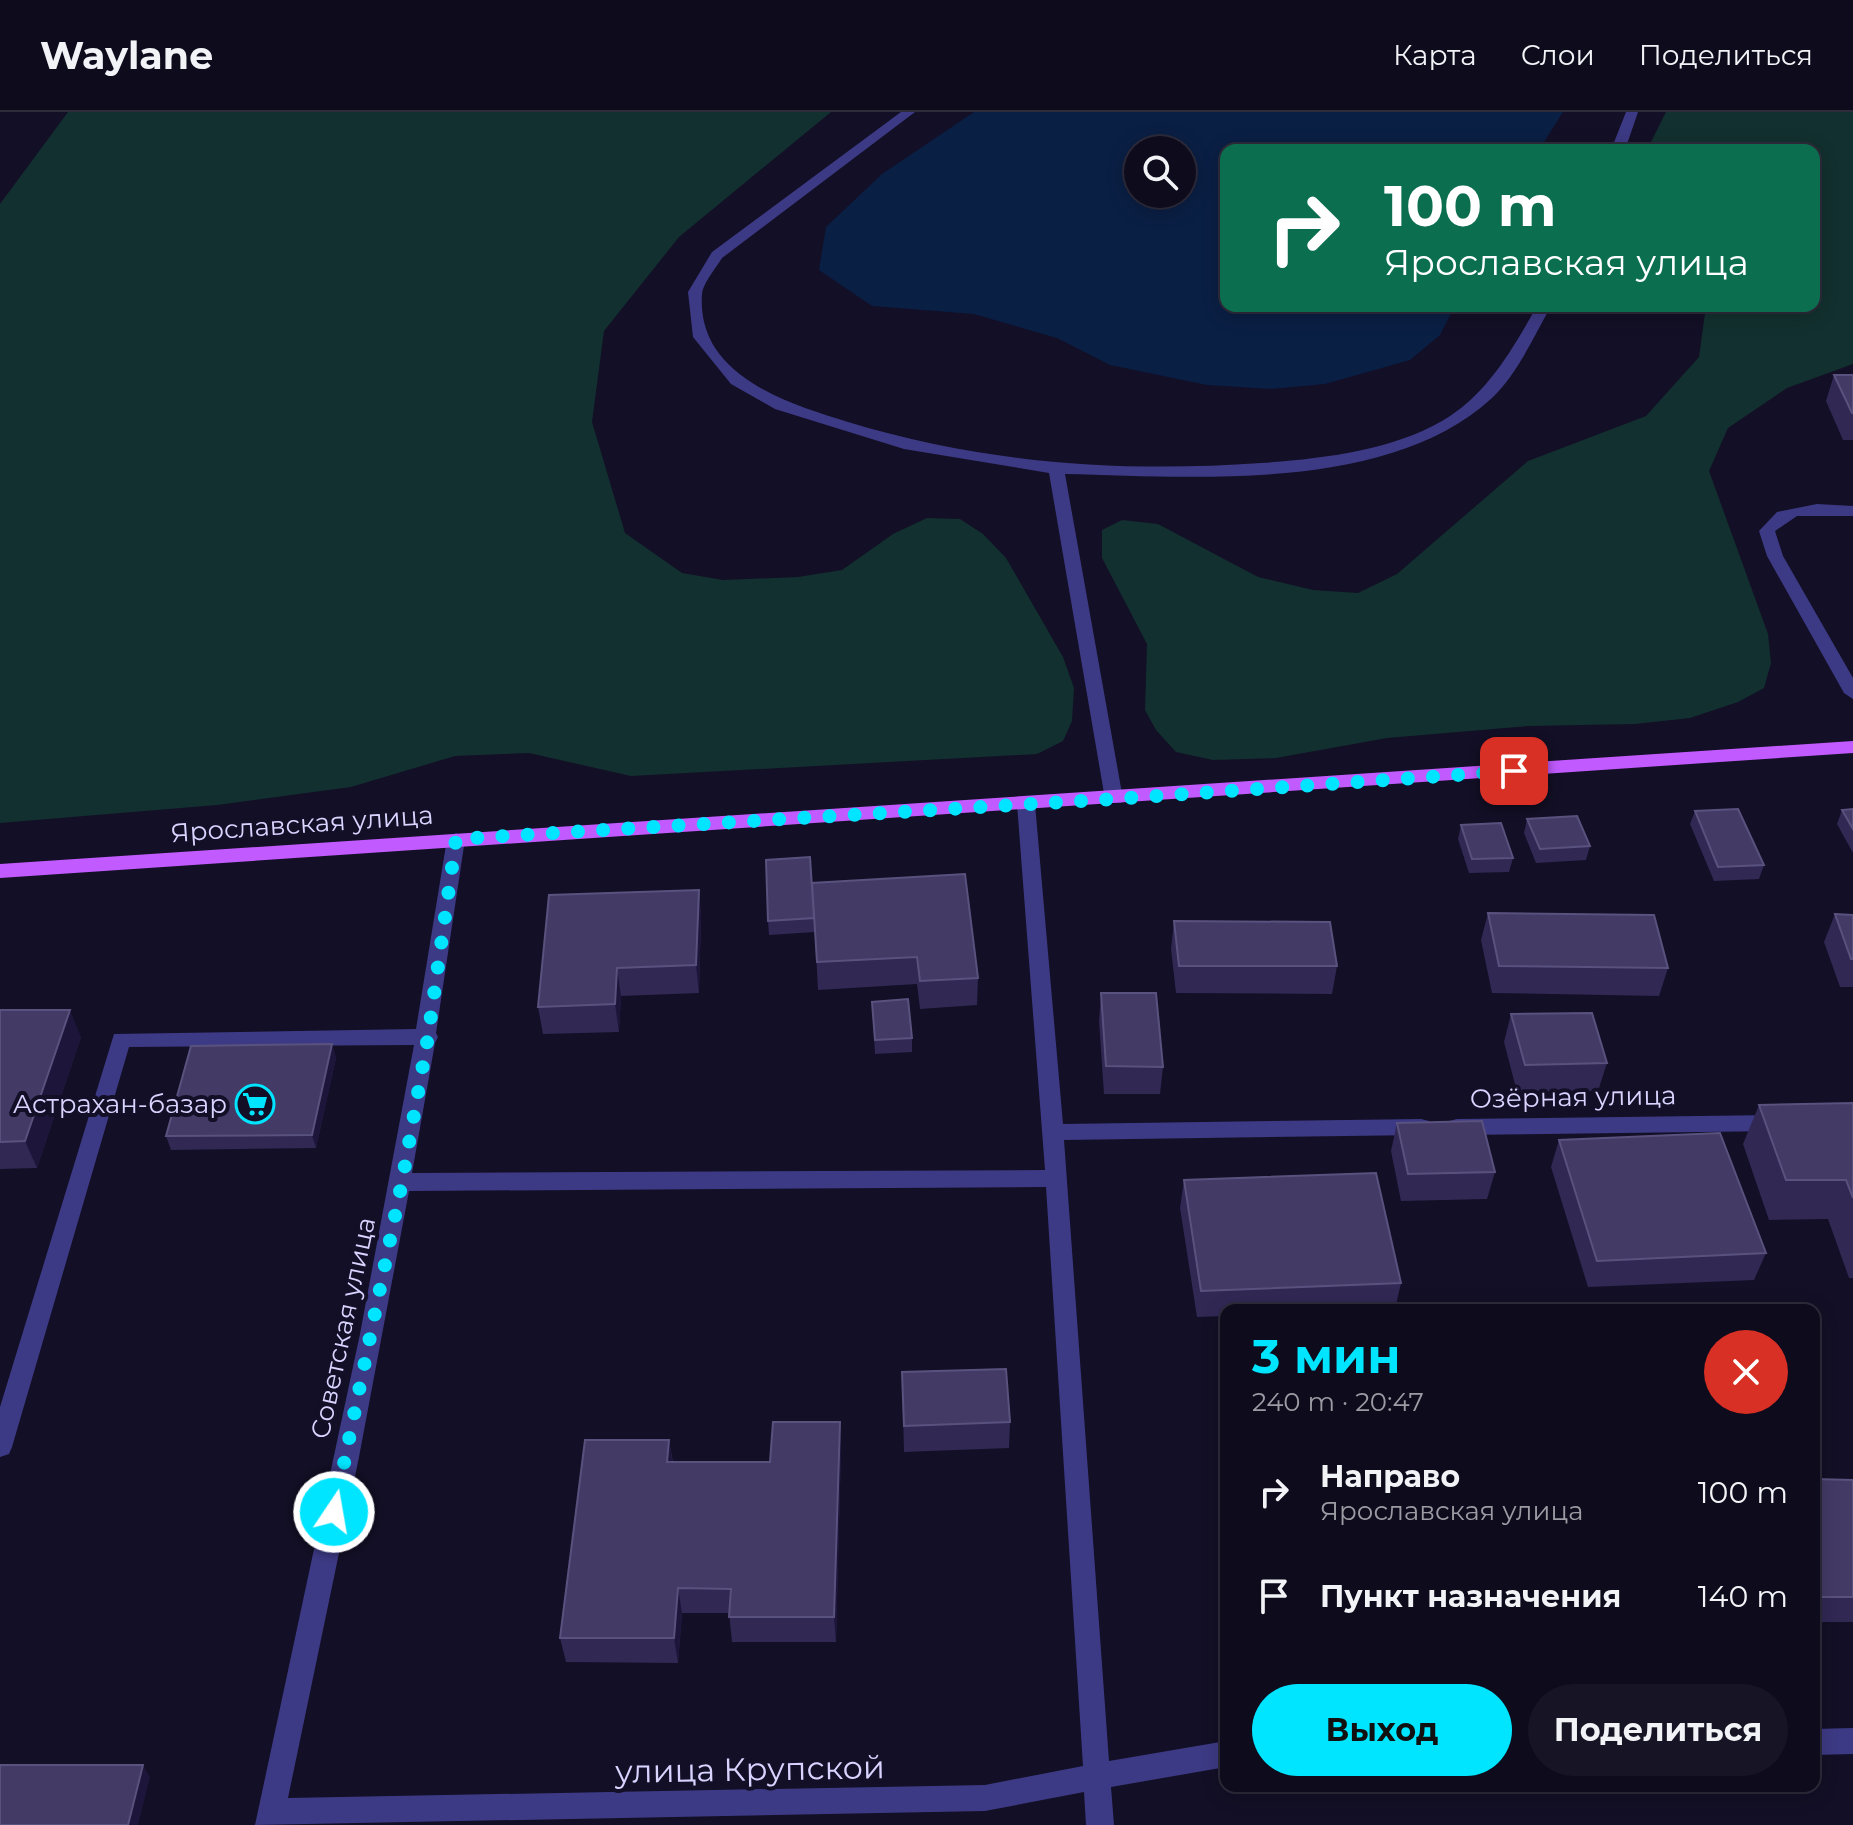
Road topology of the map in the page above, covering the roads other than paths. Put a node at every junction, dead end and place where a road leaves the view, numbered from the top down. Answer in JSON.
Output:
{"nodes":[{"id":1,"x":909,"y":112,"type":"edge"},
{"id":2,"x":1632,"y":112,"type":"edge"},
{"id":3,"x":1620,"y":144,"type":"edge"},
{"id":4,"x":1541,"y":312,"type":"edge"},
{"id":5,"x":1056,"y":469,"type":"junction"},
{"id":6,"x":1853,"y":511,"type":"edge"},
{"id":7,"x":1853,"y":693,"type":"edge"},
{"id":8,"x":1853,"y":747,"type":"edge"},
{"id":9,"x":1114,"y":799,"type":"junction"},
{"id":10,"x":1026,"y":804,"type":"junction"},
{"id":11,"x":456,"y":839,"type":"junction"},
{"id":12,"x":0,"y":871,"type":"edge"},
{"id":13,"x":428,"y":1037,"type":"junction"},
{"id":14,"x":1806,"y":1122,"type":"edge"},
{"id":15,"x":1053,"y":1132,"type":"junction"},
{"id":16,"x":1056,"y":1178,"type":"junction"},
{"id":17,"x":402,"y":1182,"type":"junction"},
{"id":18,"x":0,"y":1447,"type":"edge"},
{"id":19,"x":1853,"y":1741,"type":"edge"},
{"id":20,"x":1820,"y":1742,"type":"edge"},
{"id":21,"x":1220,"y":1755,"type":"edge"},
{"id":22,"x":1097,"y":1776,"type":"junction"},
{"id":23,"x":270,"y":1819,"type":"edge"},
{"id":24,"x":1100,"y":1825,"type":"edge"}],
"edges":[{"from":1,"to":5,"type":"street"},
{"from":2,"to":3,"type":"street"},
{"from":4,"to":5,"type":"street"},
{"from":5,"to":9,"type":"street"},
{"from":6,"to":7,"type":"street"},
{"from":8,"to":9,"type":"main road","name":"Ярославская улица"},
{"from":9,"to":10,"type":"main road","name":"Ярославская улица"},
{"from":10,"to":11,"type":"main road","name":"Ярославская улица"},
{"from":10,"to":15,"type":"street"},
{"from":11,"to":12,"type":"main road","name":"Ярославская улица"},
{"from":11,"to":13,"type":"street","name":"Советская улица"},
{"from":13,"to":17,"type":"street","name":"Советская улица"},
{"from":13,"to":18,"type":"street"},
{"from":14,"to":15,"type":"street","name":"Озёрная улица"},
{"from":15,"to":16,"type":"street"},
{"from":16,"to":17,"type":"street"},
{"from":16,"to":22,"type":"street"},
{"from":17,"to":23,"type":"street","name":"Советская улица"},
{"from":19,"to":20,"type":"street"},
{"from":21,"to":22,"type":"street","name":"улица Крупской"},
{"from":22,"to":23,"type":"street","name":"улица Крупской"},
{"from":22,"to":24,"type":"street"}]}
